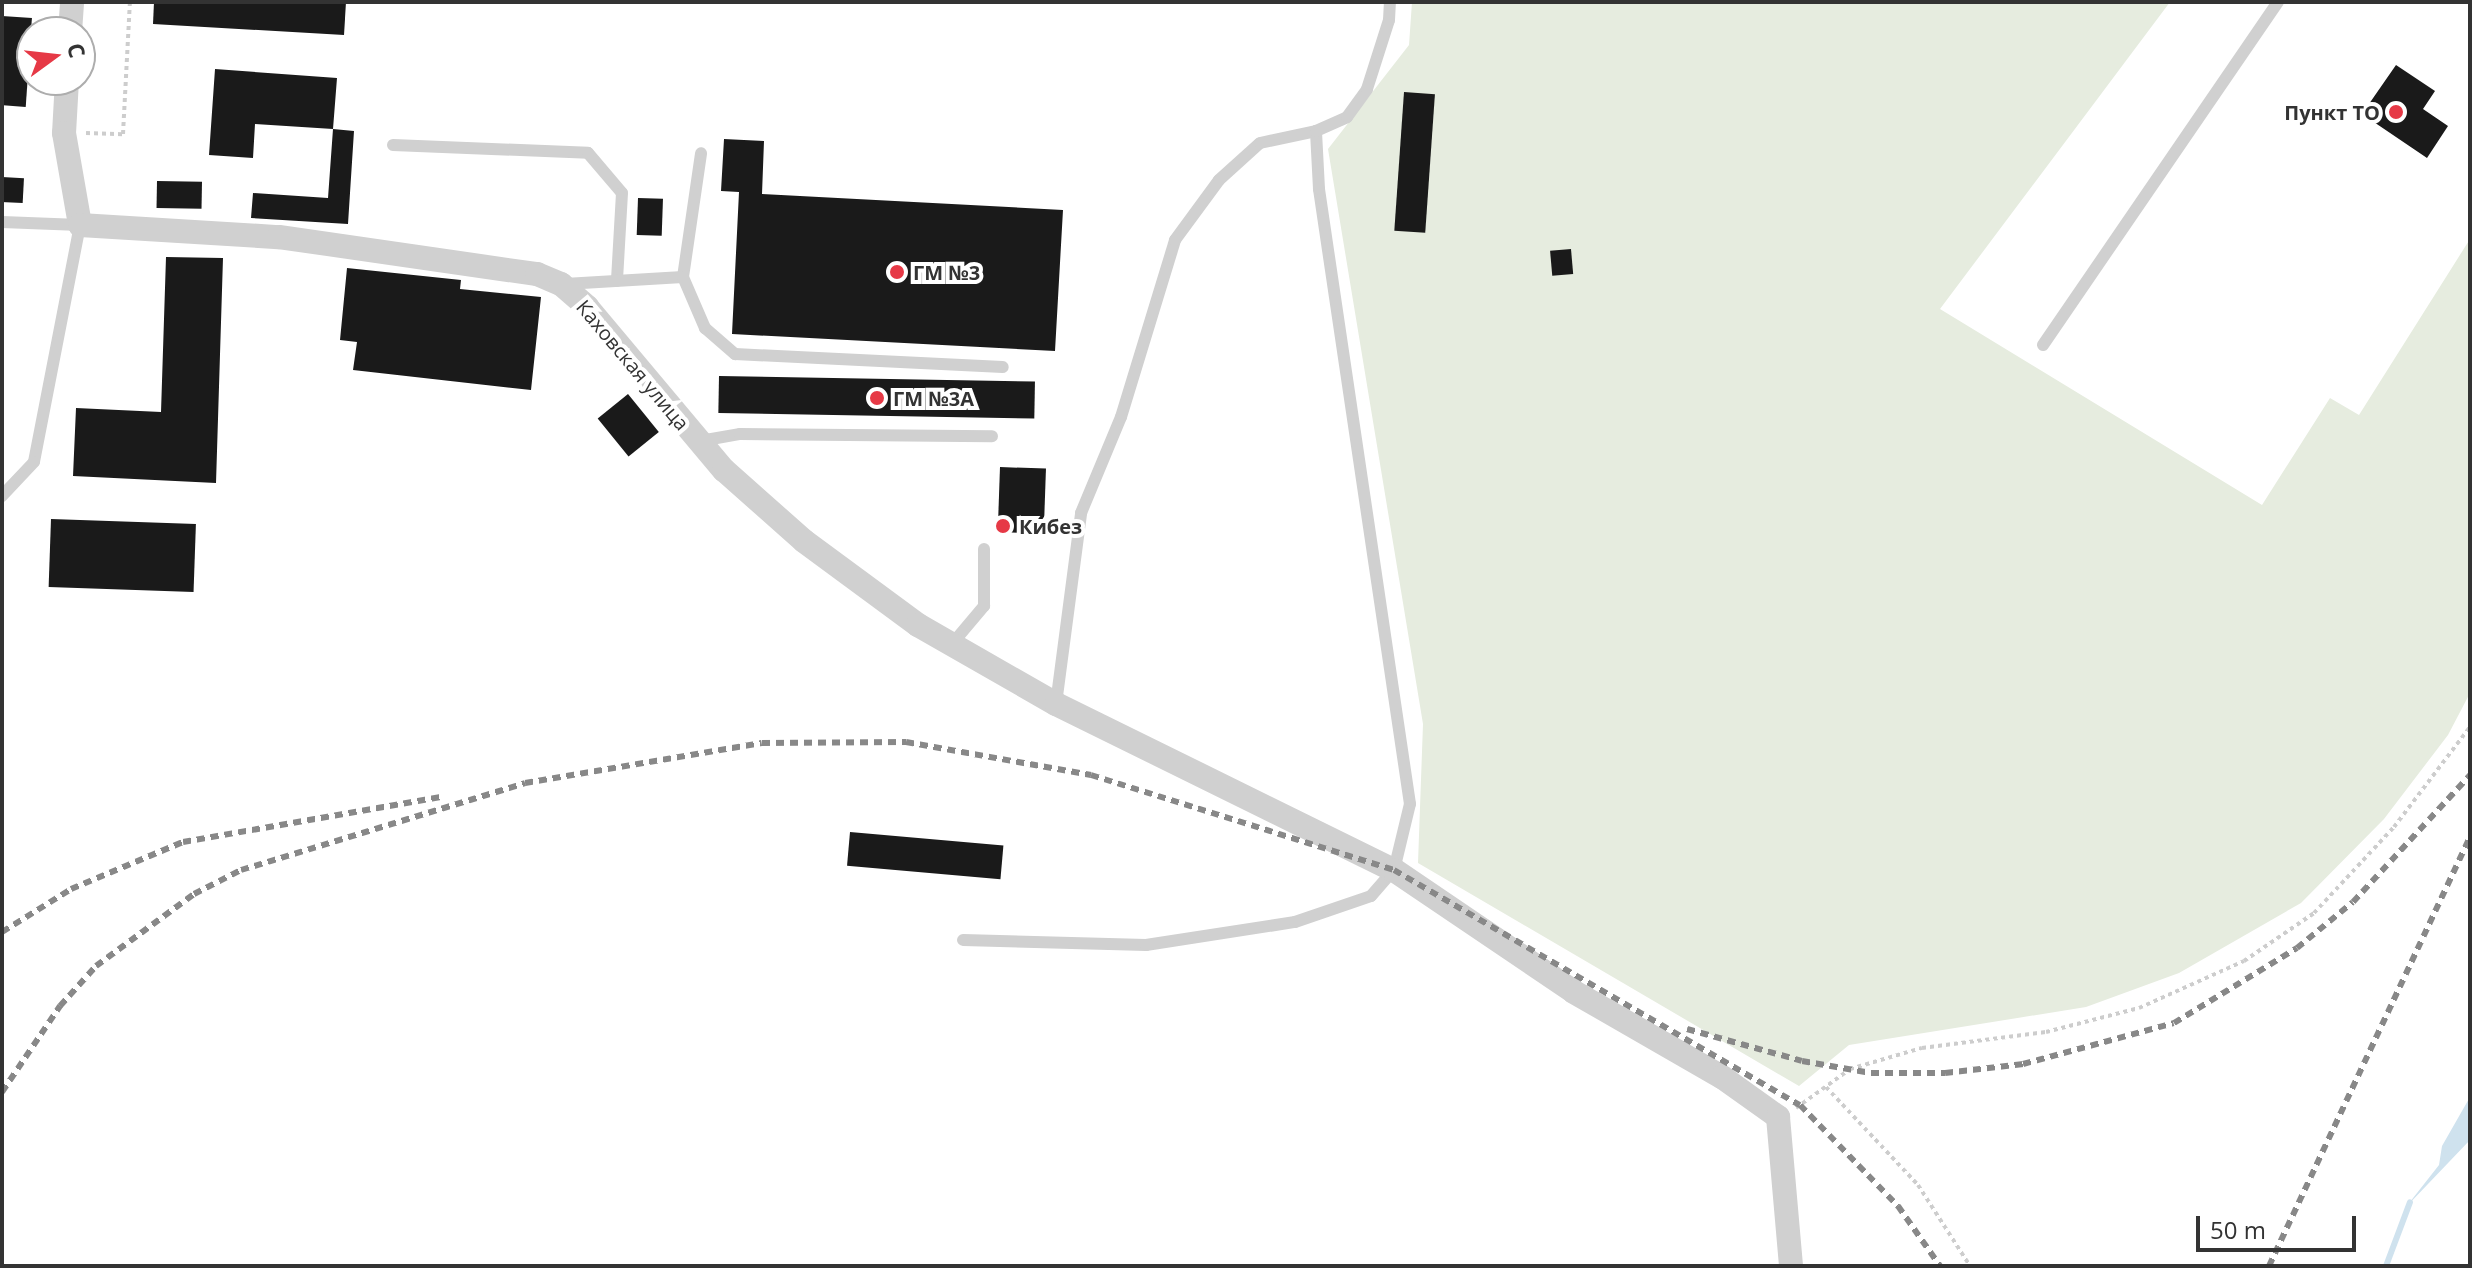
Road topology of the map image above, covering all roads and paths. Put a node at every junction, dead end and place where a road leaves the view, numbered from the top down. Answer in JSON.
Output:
{"nodes":[{"id":1,"x":130,"y":2,"type":"edge"},
{"id":2,"x":1390,"y":2,"type":"edge"},
{"id":3,"x":2278,"y":2,"type":"edge"},
{"id":4,"x":66,"y":96,"type":"edge"},
{"id":5,"x":1316,"y":131,"type":"junction"},
{"id":6,"x":64,"y":133,"type":"junction"},
{"id":7,"x":393,"y":145,"type":"dead end"},
{"id":8,"x":701,"y":153,"type":"dead end"},
{"id":9,"x":2,"y":222,"type":"edge"},
{"id":10,"x":80,"y":225,"type":"junction"},
{"id":11,"x":683,"y":277,"type":"junction"},
{"id":12,"x":617,"y":281,"type":"junction"},
{"id":13,"x":561,"y":284,"type":"junction"},
{"id":14,"x":2043,"y":345,"type":"dead end"},
{"id":15,"x":1003,"y":367,"type":"dead end"},
{"id":16,"x":992,"y":436,"type":"dead end"},
{"id":17,"x":697,"y":442,"type":"junction"},
{"id":18,"x":2,"y":496,"type":"edge"},
{"id":19,"x":984,"y":549,"type":"dead end"},
{"id":20,"x":952,"y":644,"type":"junction"},
{"id":21,"x":1056,"y":704,"type":"junction"},
{"id":22,"x":2470,"y":727,"type":"edge"},
{"id":23,"x":1394,"y":870,"type":"junction"},
{"id":24,"x":963,"y":940,"type":"dead end"},
{"id":25,"x":1826,"y":1087,"type":"junction"},
{"id":26,"x":1778,"y":1117,"type":"junction"},
{"id":27,"x":1791,"y":1266,"type":"edge"},
{"id":28,"x":1970,"y":1266,"type":"edge"}],
"edges":[{"from":1,"to":6,"type":"path"},
{"from":2,"to":5,"type":"lane"},
{"from":3,"to":14,"type":"lane"},
{"from":4,"to":6,"type":"street"},
{"from":5,"to":21,"type":"lane"},
{"from":5,"to":23,"type":"lane"},
{"from":6,"to":10,"type":"street"},
{"from":7,"to":12,"type":"lane"},
{"from":8,"to":11,"type":"lane"},
{"from":9,"to":10,"type":"lane"},
{"from":10,"to":13,"type":"street","name":"Каховская улица"},
{"from":10,"to":18,"type":"lane"},
{"from":11,"to":12,"type":"lane"},
{"from":11,"to":15,"type":"lane"},
{"from":12,"to":13,"type":"lane"},
{"from":13,"to":17,"type":"street","name":"Каховская улица"},
{"from":16,"to":17,"type":"lane"},
{"from":17,"to":20,"type":"street","name":"Каховская улица"},
{"from":19,"to":20,"type":"lane"},
{"from":20,"to":21,"type":"street","name":"Каховская улица"},
{"from":21,"to":23,"type":"street","name":"Каховская улица"},
{"from":22,"to":25,"type":"path"},
{"from":23,"to":24,"type":"lane"},
{"from":23,"to":26,"type":"street","name":"Каховская улица"},
{"from":25,"to":26,"type":"path"},
{"from":25,"to":28,"type":"path"},
{"from":26,"to":27,"type":"street"}]}
